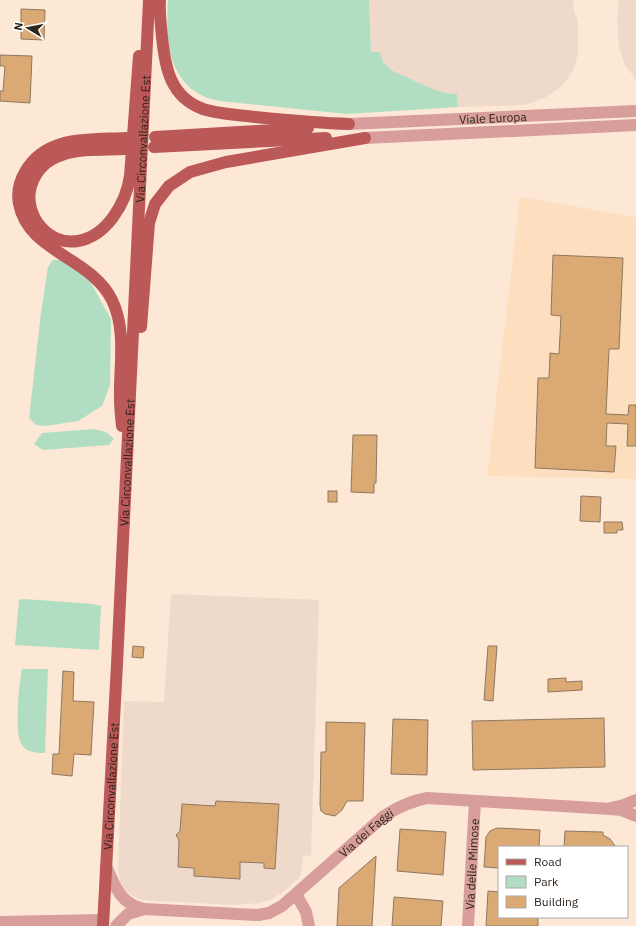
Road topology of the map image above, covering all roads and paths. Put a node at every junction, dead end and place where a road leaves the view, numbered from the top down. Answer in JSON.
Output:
{"nodes":[{"id":1,"x":160,"y":0,"type":"edge"},
{"id":2,"x":149,"y":4,"type":"edge"},
{"id":3,"x":636,"y":110,"type":"edge"},
{"id":4,"x":349,"y":124,"type":"junction"},
{"id":5,"x":636,"y":125,"type":"edge"},
{"id":6,"x":366,"y":138,"type":"junction"},
{"id":7,"x":129,"y":400,"type":"junction"},
{"id":8,"x":127,"y":454,"type":"junction"},
{"id":9,"x":636,"y":800,"type":"edge"},
{"id":10,"x":475,"y":801,"type":"junction"},
{"id":11,"x":606,"y":808,"type":"junction"},
{"id":12,"x":636,"y":816,"type":"edge"},
{"id":13,"x":105,"y":865,"type":"junction"},
{"id":14,"x":296,"y":894,"type":"junction"},
{"id":15,"x":144,"y":909,"type":"junction"},
{"id":16,"x":0,"y":922,"type":"edge"},
{"id":17,"x":103,"y":923,"type":"edge"},
{"id":18,"x":116,"y":926,"type":"edge"},
{"id":19,"x":309,"y":926,"type":"edge"},
{"id":20,"x":468,"y":926,"type":"edge"}],
"edges":[{"from":1,"to":4,"type":"main road"},
{"from":2,"to":7,"type":"main road","name":"Via Circonvallazione Est"},
{"from":2,"to":8,"type":"main road"},
{"from":3,"to":4,"type":"street","name":"Viale Europa"},
{"from":4,"to":6,"type":"main road"},
{"from":5,"to":6,"type":"street","name":"Viale Europa"},
{"from":6,"to":7,"type":"main road"},
{"from":7,"to":8,"type":"main road","name":"Via Circonvallazione Est"},
{"from":8,"to":13,"type":"main road","name":"Via Circonvallazione Est"},
{"from":9,"to":11,"type":"street","name":"Via dei Faggi"},
{"from":10,"to":11,"type":"street","name":"Via dei Faggi"},
{"from":10,"to":14,"type":"street","name":"Via dei Faggi"},
{"from":10,"to":20,"type":"street","name":"Via delle Mimose"},
{"from":11,"to":12,"type":"street","name":"Via dei Faggi"},
{"from":13,"to":15,"type":"street","name":"Via dei Faggi"},
{"from":13,"to":17,"type":"main road","name":"Via Circonvallazione Est"},
{"from":14,"to":15,"type":"street","name":"Via dei Faggi"},
{"from":14,"to":19,"type":"street"},
{"from":15,"to":18,"type":"street","name":"Via dei Faggi"},
{"from":16,"to":17,"type":"street"}]}
